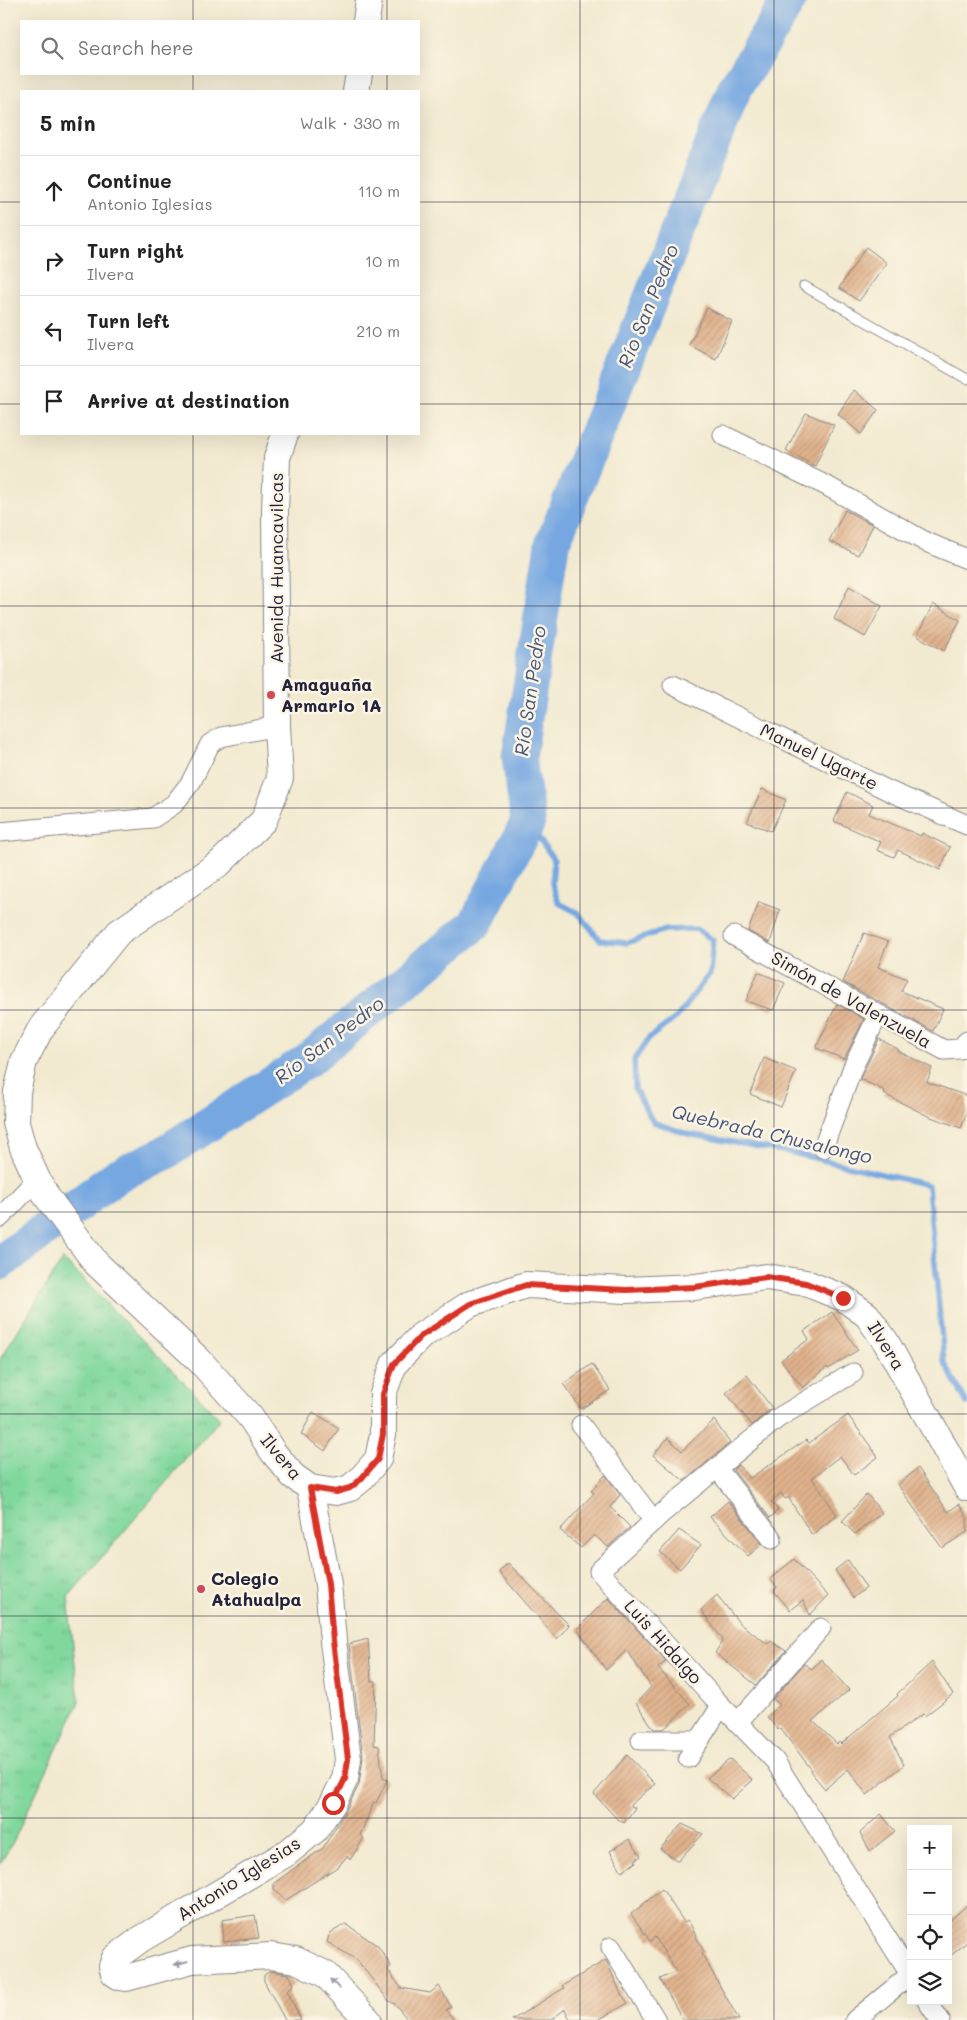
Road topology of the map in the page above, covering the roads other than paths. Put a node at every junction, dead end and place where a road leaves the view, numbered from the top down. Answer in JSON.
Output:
{"nodes":[{"id":1,"x":369,"y":0,"type":"edge"},
{"id":2,"x":366,"y":20,"type":"edge"},
{"id":3,"x":359,"y":75,"type":"edge"},
{"id":4,"x":356,"y":90,"type":"edge"},
{"id":5,"x":804,"y":286,"type":"dead end"},
{"id":6,"x":967,"y":379,"type":"edge"},
{"id":7,"x":285,"y":435,"type":"edge"},
{"id":8,"x":722,"y":435,"type":"dead end"},
{"id":9,"x":967,"y":559,"type":"edge"},
{"id":10,"x":673,"y":685,"type":"dead end"},
{"id":11,"x":277,"y":726,"type":"junction"},
{"id":12,"x":967,"y":825,"type":"edge"},
{"id":13,"x":0,"y":832,"type":"edge"},
{"id":14,"x":734,"y":936,"type":"dead end"},
{"id":15,"x":878,"y":1015,"type":"junction"},
{"id":16,"x":967,"y":1041,"type":"edge"},
{"id":17,"x":823,"y":1148,"type":"dead end"},
{"id":18,"x":42,"y":1188,"type":"junction"},
{"id":19,"x":0,"y":1218,"type":"edge"},
{"id":20,"x":96,"y":1263,"type":"joint"},
{"id":21,"x":853,"y":1373,"type":"dead end"},
{"id":22,"x":581,"y":1426,"type":"dead end"},
{"id":23,"x":717,"y":1468,"type":"junction"},
{"id":24,"x":310,"y":1488,"type":"junction"},
{"id":25,"x":967,"y":1488,"type":"edge"},
{"id":26,"x":654,"y":1520,"type":"junction"},
{"id":27,"x":772,"y":1539,"type":"dead end"},
{"id":28,"x":821,"y":1628,"type":"dead end"},
{"id":29,"x":722,"y":1706,"type":"junction"},
{"id":30,"x":738,"y":1722,"type":"junction"},
{"id":31,"x":641,"y":1740,"type":"dead end"},
{"id":32,"x":700,"y":1740,"type":"junction"},
{"id":33,"x":688,"y":1758,"type":"dead end"},
{"id":34,"x":611,"y":1947,"type":"dead end"},
{"id":35,"x":907,"y":1971,"type":"edge"},
{"id":36,"x":907,"y":1978,"type":"edge"},
{"id":37,"x":930,"y":2005,"type":"edge"},
{"id":38,"x":368,"y":2020,"type":"edge"},
{"id":39,"x":656,"y":2020,"type":"edge"},
{"id":40,"x":855,"y":2020,"type":"edge"},
{"id":41,"x":940,"y":2020,"type":"edge"}],
"edges":[{"from":1,"to":2,"type":"street"},
{"from":3,"to":4,"type":"street"},
{"from":5,"to":6,"type":"lane"},
{"from":7,"to":11,"type":"street","name":"Avenida Huancavilcas"},
{"from":8,"to":9,"type":"street"},
{"from":10,"to":12,"type":"street","name":"Manuel Ugarte"},
{"from":11,"to":13,"type":"street"},
{"from":11,"to":18,"type":"street","name":"Avenida Huancavilcas"},
{"from":14,"to":15,"type":"street","name":"Simón de Valenzuela"},
{"from":15,"to":16,"type":"street","name":"Simón de Valenzuela"},
{"from":15,"to":17,"type":"street"},
{"from":18,"to":19,"type":"street"},
{"from":18,"to":20,"type":"street","name":"Avenida Huancavilcas"},
{"from":20,"to":24,"type":"street","name":"Ilvera"},
{"from":21,"to":23,"type":"street","name":"Luis Hidalgo"},
{"from":22,"to":26,"type":"street"},
{"from":23,"to":26,"type":"street","name":"Luis Hidalgo"},
{"from":23,"to":27,"type":"street"},
{"from":24,"to":25,"type":"street","name":"Ilvera"},
{"from":38,"to":24,"type":"street","name":"Antonio Iglesias","one_way":true},
{"from":26,"to":29,"type":"street","name":"Luis Hidalgo"},
{"from":28,"to":30,"type":"street"},
{"from":29,"to":30,"type":"street","name":"Luis Hidalgo"},
{"from":29,"to":32,"type":"street"},
{"from":30,"to":35,"type":"street","name":"Luis Hidalgo"},
{"from":31,"to":32,"type":"street"},
{"from":32,"to":33,"type":"street"},
{"from":34,"to":39,"type":"street"},
{"from":36,"to":40,"type":"street"},
{"from":37,"to":41,"type":"street"}]}
